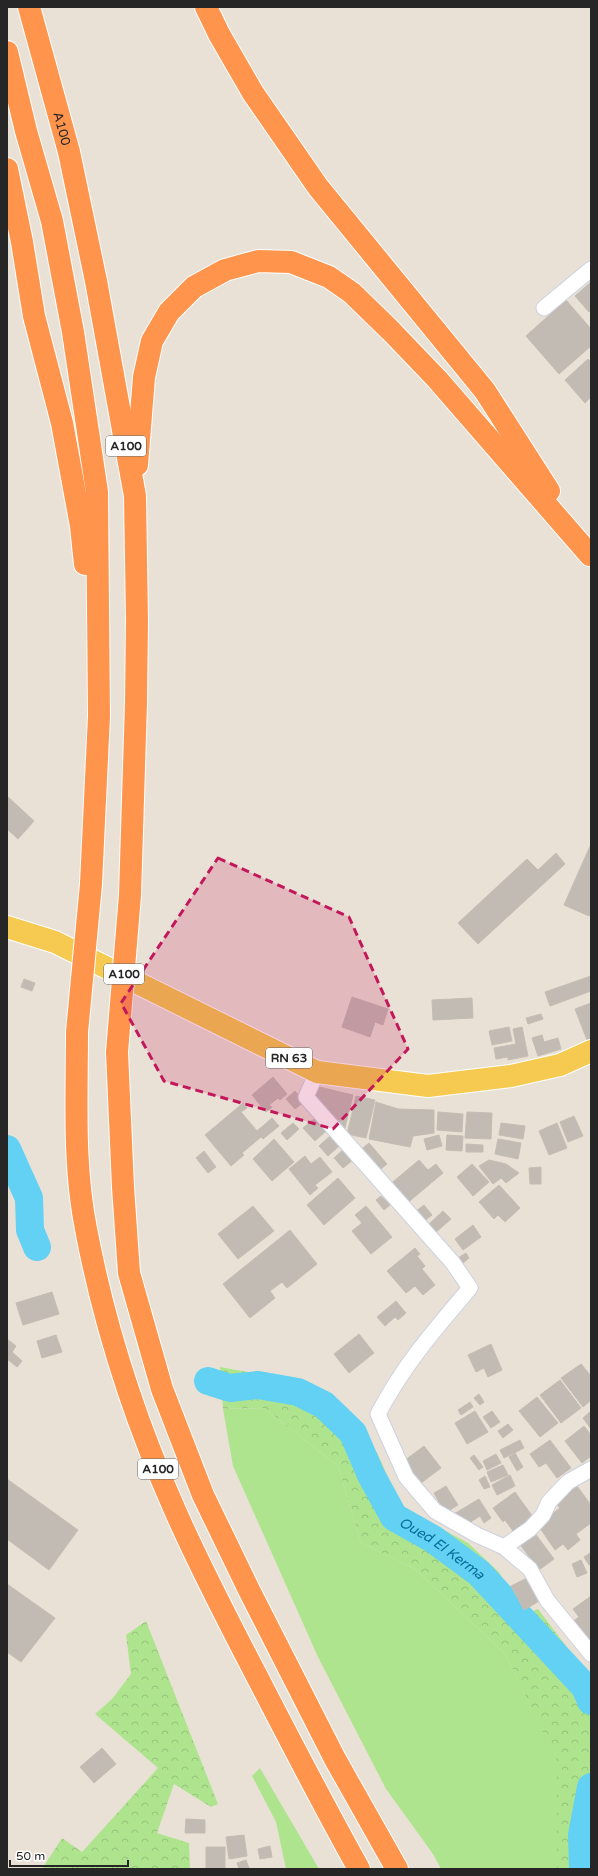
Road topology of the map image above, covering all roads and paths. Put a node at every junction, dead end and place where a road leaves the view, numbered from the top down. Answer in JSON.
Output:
{"nodes":[{"id":1,"x":29,"y":7,"type":"edge"},
{"id":2,"x":206,"y":7,"type":"edge"},
{"id":3,"x":7,"y":52,"type":"edge"},
{"id":4,"x":7,"y":169,"type":"edge"},
{"id":5,"x":591,"y":269,"type":"edge"},
{"id":6,"x":544,"y":308,"type":"dead end"},
{"id":7,"x":135,"y":496,"type":"junction"},
{"id":8,"x":591,"y":555,"type":"edge"},
{"id":9,"x":99,"y":716,"type":"junction"},
{"id":10,"x":7,"y":926,"type":"edge"},
{"id":11,"x":591,"y":1051,"type":"edge"},
{"id":12,"x":317,"y":1072,"type":"junction"},
{"id":13,"x":591,"y":1469,"type":"edge"},
{"id":14,"x":504,"y":1547,"type":"junction"},
{"id":15,"x":591,"y":1654,"type":"edge"},
{"id":16,"x":359,"y":1869,"type":"edge"},
{"id":17,"x":397,"y":1869,"type":"edge"}],
"edges":[{"from":1,"to":7,"type":"highway","name":"A100","number":"A100"},
{"from":2,"to":8,"type":"highway"},
{"from":3,"to":9,"type":"highway","name":"A100","number":"A100"},
{"from":4,"to":9,"type":"highway"},
{"from":5,"to":6,"type":"street"},
{"from":7,"to":8,"type":"highway"},
{"from":7,"to":17,"type":"highway","name":"A100","number":"A100","bridge":true},
{"from":9,"to":16,"type":"highway","name":"A100","number":"A100","bridge":true},
{"from":10,"to":12,"type":"main road","number":"RN 63"},
{"from":11,"to":12,"type":"main road","number":"RN 63"},
{"from":12,"to":14,"type":"street"},
{"from":13,"to":14,"type":"street"},
{"from":14,"to":15,"type":"street"}]}
